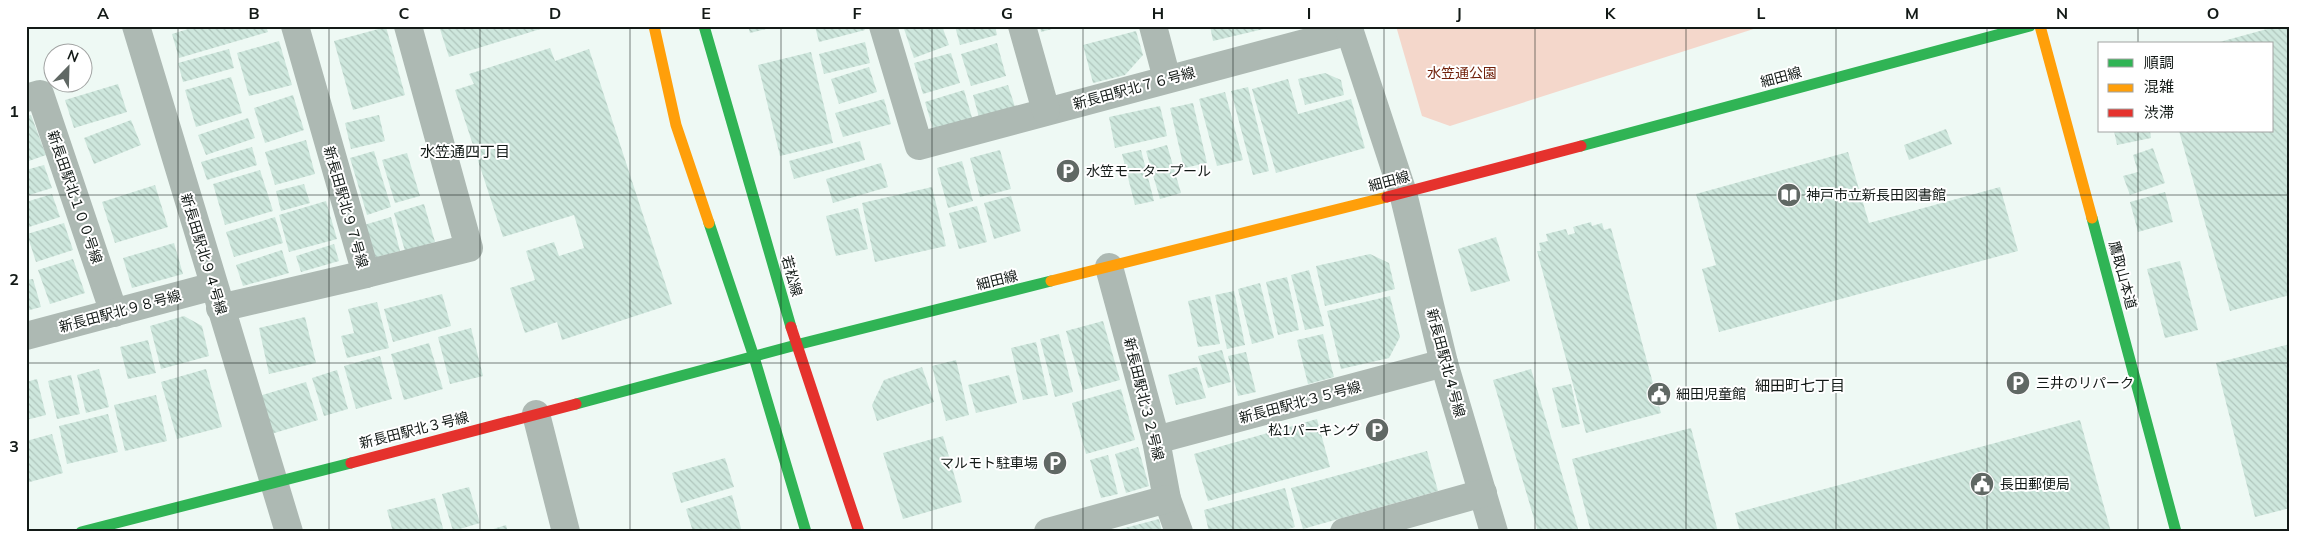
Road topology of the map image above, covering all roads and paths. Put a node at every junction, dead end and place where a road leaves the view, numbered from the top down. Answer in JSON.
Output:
{"nodes":[{"id":1,"x":136,"y":26,"type":"edge"},
{"id":2,"x":295,"y":26,"type":"edge"},
{"id":3,"x":408,"y":26,"type":"edge"},
{"id":4,"x":654,"y":26,"type":"edge"},
{"id":5,"x":704,"y":26,"type":"edge"},
{"id":6,"x":883,"y":26,"type":"edge"},
{"id":7,"x":1022,"y":26,"type":"edge"},
{"id":8,"x":1153,"y":26,"type":"edge"},
{"id":9,"x":2030,"y":26,"type":"edge"},
{"id":10,"x":2040,"y":26,"type":"edge"},
{"id":11,"x":1349,"y":29,"type":"edge"},
{"id":12,"x":1167,"y":79,"type":"junction"},
{"id":13,"x":26,"y":98,"type":"edge"},
{"id":14,"x":1046,"y":111,"type":"junction"},
{"id":15,"x":1404,"y":193,"type":"junction"},
{"id":16,"x":1109,"y":267,"type":"junction"},
{"id":17,"x":366,"y":274,"type":"junction"},
{"id":18,"x":217,"y":297,"type":"junction"},
{"id":19,"x":114,"y":313,"type":"junction"},
{"id":20,"x":26,"y":336,"type":"edge"},
{"id":21,"x":796,"y":345,"type":"junction"},
{"id":22,"x":754,"y":357,"type":"junction"},
{"id":23,"x":1444,"y":363,"type":"junction"},
{"id":24,"x":536,"y":414,"type":"junction"},
{"id":25,"x":1156,"y":440,"type":"junction"},
{"id":26,"x":272,"y":482,"type":"junction"},
{"id":27,"x":1483,"y":493,"type":"junction"},
{"id":28,"x":1167,"y":499,"type":"junction"},
{"id":29,"x":81,"y":532,"type":"edge"},
{"id":30,"x":288,"y":532,"type":"edge"},
{"id":31,"x":566,"y":532,"type":"edge"},
{"id":32,"x":806,"y":532,"type":"edge"},
{"id":33,"x":859,"y":532,"type":"edge"},
{"id":34,"x":1048,"y":532,"type":"edge"},
{"id":35,"x":1179,"y":532,"type":"edge"},
{"id":36,"x":1344,"y":532,"type":"edge"},
{"id":37,"x":1494,"y":532,"type":"edge"},
{"id":38,"x":2176,"y":532,"type":"edge"}],
"edges":[{"from":1,"to":18,"type":"street","name":"新長田駅北９４号線"},
{"from":2,"to":17,"type":"street","name":"新長田駅北９７号線"},
{"from":3,"to":17,"type":"street"},
{"from":4,"to":22,"type":"street"},
{"from":5,"to":21,"type":"street","name":"若松線"},
{"from":6,"to":14,"type":"street","name":"新長田駅北７６号線"},
{"from":7,"to":14,"type":"street"},
{"from":8,"to":12,"type":"street"},
{"from":9,"to":15,"type":"street","name":"細田線"},
{"from":10,"to":38,"type":"street","name":"鷹取山本道"},
{"from":11,"to":12,"type":"street","name":"新長田駅北７６号線"},
{"from":11,"to":15,"type":"street","name":"新長田駅北４号線"},
{"from":12,"to":14,"type":"street","name":"新長田駅北７６号線"},
{"from":13,"to":19,"type":"street","name":"新長田駅北１００号線"},
{"from":15,"to":16,"type":"street","name":"細田線"},
{"from":15,"to":23,"type":"street","name":"新長田駅北４号線"},
{"from":16,"to":21,"type":"street","name":"細田線"},
{"from":16,"to":25,"type":"street","name":"新長田駅北３２号線"},
{"from":17,"to":18,"type":"street","name":"新長田駅北９７号線"},
{"from":18,"to":19,"type":"street","name":"新長田駅北９８号線"},
{"from":18,"to":26,"type":"street","name":"新長田駅北９４号線"},
{"from":19,"to":20,"type":"street","name":"新長田駅北９８号線"},
{"from":21,"to":22,"type":"street","name":"細田線"},
{"from":21,"to":33,"type":"street","name":"若松線"},
{"from":22,"to":24,"type":"street","name":"新長田駅北３号線"},
{"from":22,"to":32,"type":"street"},
{"from":23,"to":25,"type":"street","name":"新長田駅北３５号線"},
{"from":23,"to":27,"type":"street","name":"新長田駅北４号線"},
{"from":24,"to":26,"type":"street","name":"新長田駅北３号線"},
{"from":24,"to":31,"type":"street"},
{"from":25,"to":28,"type":"street","name":"新長田駅北３２号線"},
{"from":26,"to":29,"type":"street","name":"新長田駅北３号線"},
{"from":26,"to":30,"type":"street","name":"新長田駅北９４号線"},
{"from":27,"to":36,"type":"street"},
{"from":27,"to":37,"type":"street","name":"新長田駅北４号線"},
{"from":28,"to":34,"type":"street"},
{"from":28,"to":35,"type":"street","name":"新長田駅北３２号線"}]}
